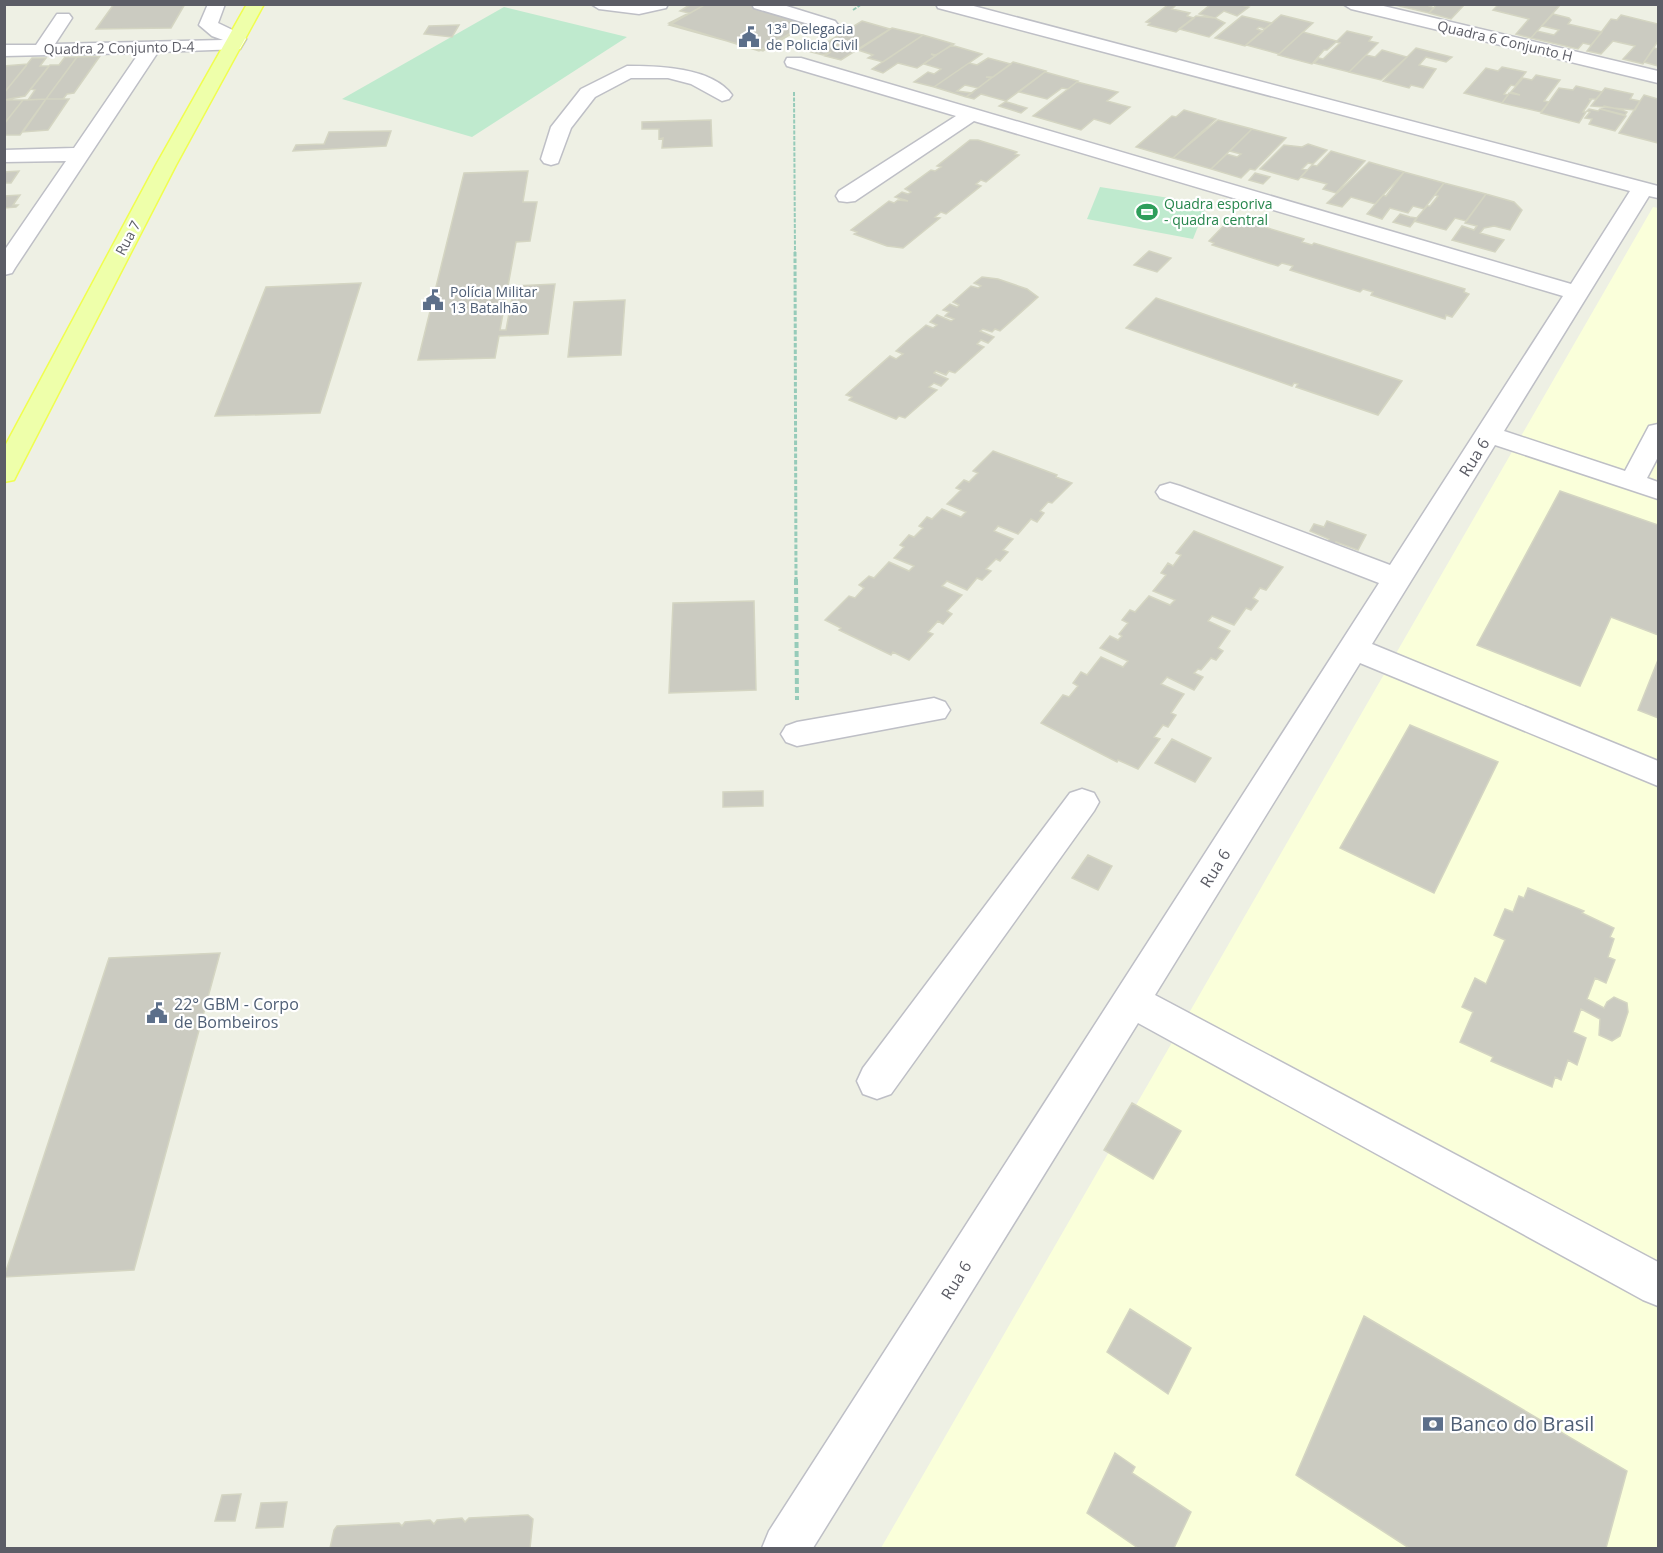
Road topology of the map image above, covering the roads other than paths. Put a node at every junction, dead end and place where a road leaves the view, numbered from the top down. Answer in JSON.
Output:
{"nodes":[{"id":1,"x":217,"y":4,"type":"edge"},
{"id":2,"x":256,"y":4,"type":"edge"},
{"id":3,"x":599,"y":4,"type":"edge"},
{"id":4,"x":660,"y":4,"type":"edge"},
{"id":5,"x":760,"y":4,"type":"edge"},
{"id":6,"x":944,"y":4,"type":"edge"},
{"id":7,"x":1352,"y":4,"type":"edge"},
{"id":8,"x":63,"y":18,"type":"dead end"},
{"id":9,"x":829,"y":24,"type":"dead end"},
{"id":10,"x":236,"y":42,"type":"junction"},
{"id":11,"x":152,"y":47,"type":"junction"},
{"id":12,"x":42,"y":50,"type":"junction"},
{"id":13,"x":4,"y":51,"type":"edge"},
{"id":14,"x":794,"y":62,"type":"road end"},
{"id":15,"x":1659,"y":77,"type":"edge"},
{"id":16,"x":722,"y":95,"type":"dead end"},
{"id":17,"x":972,"y":114,"type":"junction"},
{"id":18,"x":82,"y":154,"type":"junction"},
{"id":19,"x":4,"y":156,"type":"edge"},
{"id":20,"x":551,"y":159,"type":"dead end"},
{"id":21,"x":1651,"y":190,"type":"edge"},
{"id":22,"x":847,"y":196,"type":"dead end"},
{"id":23,"x":4,"y":268,"type":"edge"},
{"id":24,"x":1577,"y":293,"type":"junction"},
{"id":25,"x":1659,"y":432,"type":"edge"},
{"id":26,"x":1488,"y":434,"type":"junction"},
{"id":27,"x":4,"y":474,"type":"edge"},
{"id":28,"x":1632,"y":482,"type":"junction"},
{"id":29,"x":1659,"y":491,"type":"edge"},
{"id":30,"x":1170,"y":492,"type":"dead end"},
{"id":31,"x":1397,"y":579,"type":"junction"},
{"id":32,"x":1353,"y":648,"type":"junction"},
{"id":33,"x":934,"y":710,"type":"dead end"},
{"id":34,"x":797,"y":734,"type":"road end"},
{"id":35,"x":1659,"y":774,"type":"edge"},
{"id":36,"x":1082,"y":802,"type":"dead end"},
{"id":37,"x":1131,"y":1001,"type":"junction"},
{"id":38,"x":878,"y":1081,"type":"dead end"},
{"id":39,"x":1659,"y":1285,"type":"edge"},
{"id":40,"x":786,"y":1548,"type":"edge"}],
"edges":[{"from":1,"to":10,"type":"street"},
{"from":2,"to":10,"type":"main road","name":"Rua 7"},
{"from":3,"to":4,"type":"street"},
{"from":5,"to":9,"type":"street"},
{"from":6,"to":21,"type":"street"},
{"from":7,"to":15,"type":"street","name":"Quadra 6 Conjunto H"},
{"from":8,"to":12,"type":"street"},
{"from":10,"to":11,"type":"street","name":"Quadra 2 Conjunto D-4"},
{"from":10,"to":27,"type":"main road","name":"Rua 7"},
{"from":11,"to":12,"type":"street","name":"Quadra 2 Conjunto D-4"},
{"from":11,"to":18,"type":"street"},
{"from":12,"to":13,"type":"street","name":"Quadra 2 Conjunto D-4"},
{"from":14,"to":17,"type":"street"},
{"from":16,"to":20,"type":"street"},
{"from":17,"to":22,"type":"street"},
{"from":17,"to":24,"type":"street"},
{"from":18,"to":19,"type":"street"},
{"from":18,"to":23,"type":"street"},
{"from":21,"to":24,"type":"street","name":"Rua 6"},
{"from":24,"to":26,"type":"street","name":"Rua 6"},
{"from":25,"to":28,"type":"street"},
{"from":26,"to":28,"type":"street"},
{"from":26,"to":31,"type":"street","name":"Rua 6"},
{"from":28,"to":29,"type":"street"},
{"from":30,"to":31,"type":"street"},
{"from":31,"to":32,"type":"street","name":"Rua 6"},
{"from":32,"to":35,"type":"street"},
{"from":32,"to":37,"type":"street","name":"Rua 6"},
{"from":33,"to":34,"type":"street"},
{"from":36,"to":38,"type":"street"},
{"from":37,"to":39,"type":"street"},
{"from":37,"to":40,"type":"street","name":"Rua 6"}]}
